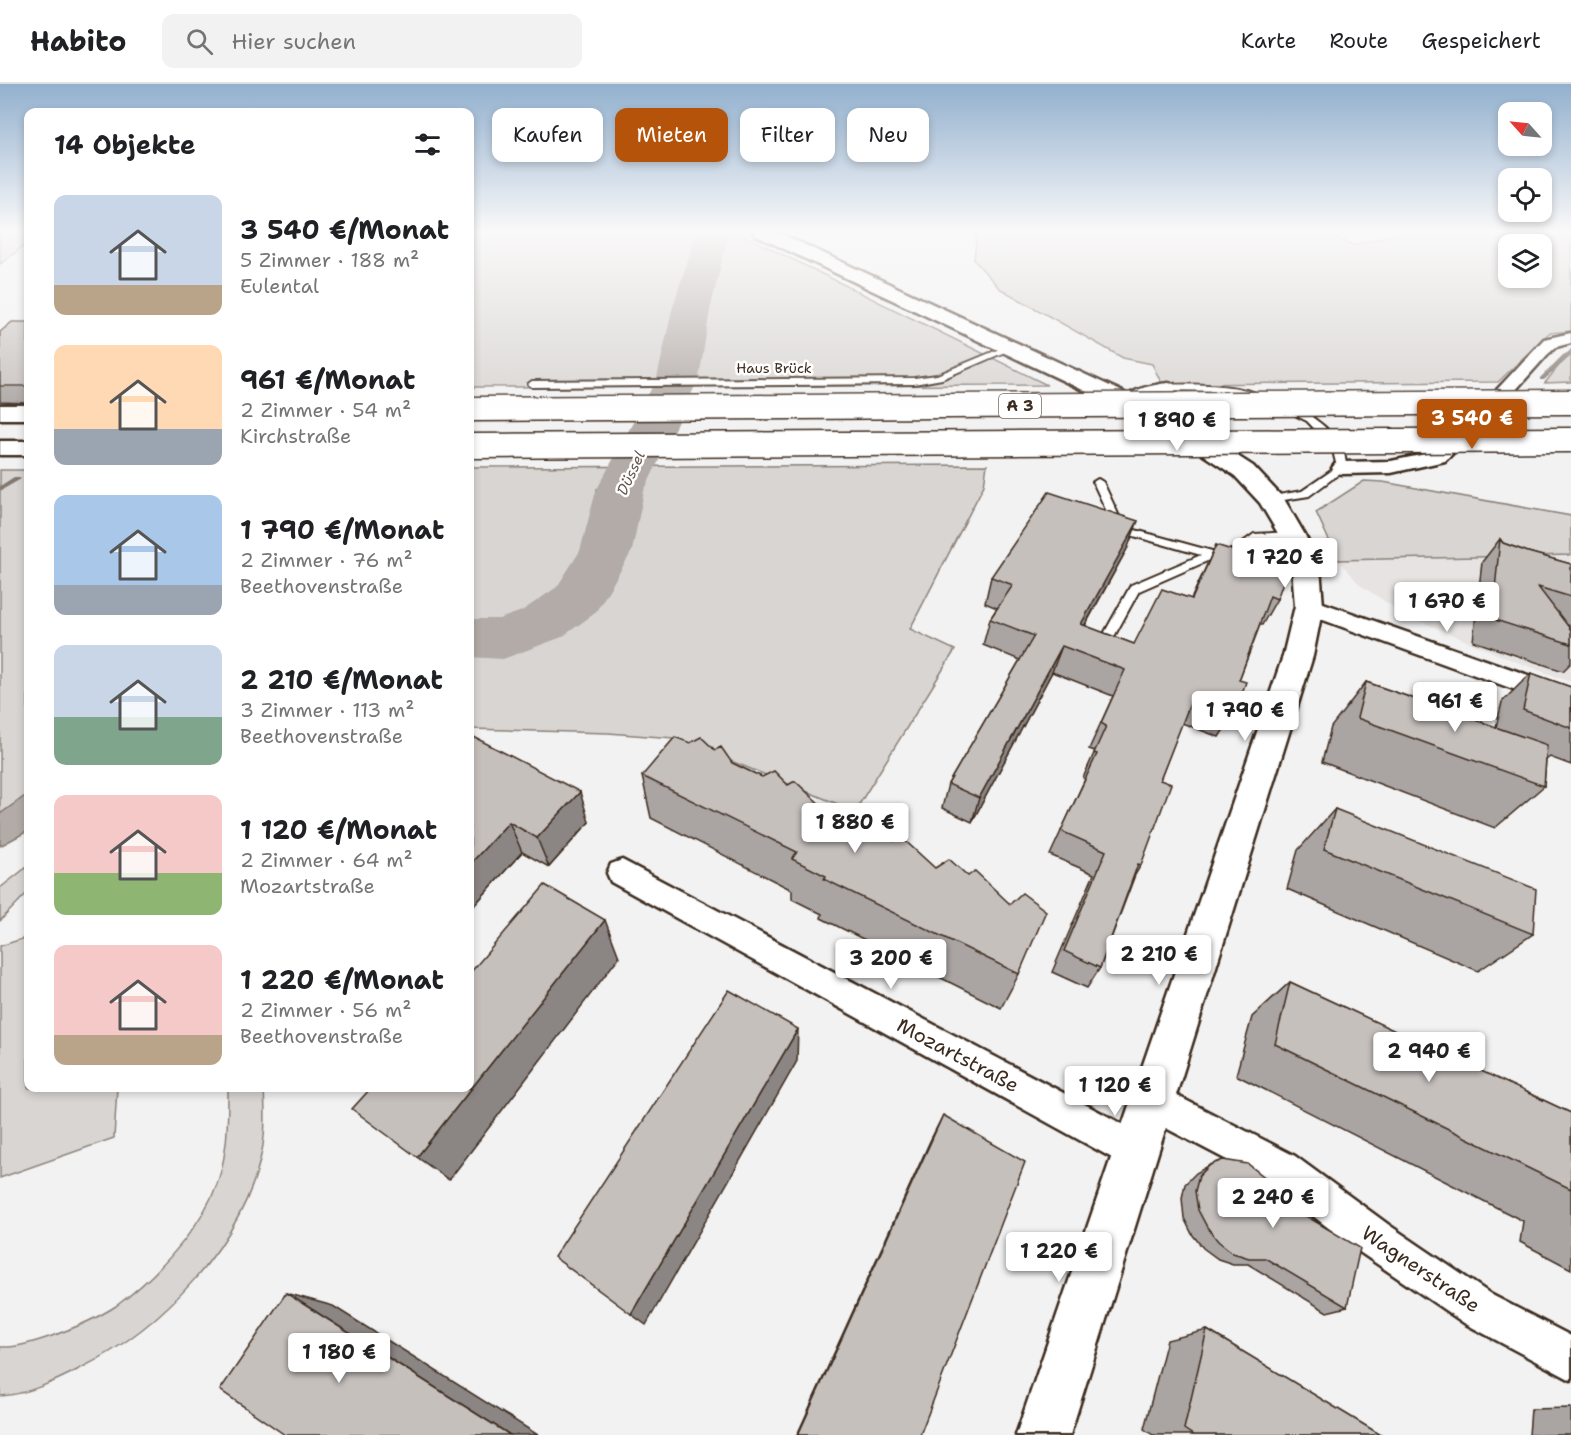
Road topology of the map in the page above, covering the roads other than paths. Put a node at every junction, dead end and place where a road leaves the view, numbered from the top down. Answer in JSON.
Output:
{"nodes":[{"id":1,"x":900,"y":294,"type":"edge"},
{"id":2,"x":1571,"y":338,"type":"edge"},
{"id":3,"x":1010,"y":348,"type":"junction"},
{"id":4,"x":532,"y":384,"type":"dead end"},
{"id":5,"x":1168,"y":388,"type":"joint"},
{"id":6,"x":1129,"y":402,"type":"junction"},
{"id":7,"x":1571,"y":402,"type":"edge"},
{"id":8,"x":474,"y":409,"type":"edge"},
{"id":9,"x":0,"y":412,"type":"edge"},
{"id":10,"x":24,"y":412,"type":"edge"},
{"id":11,"x":1571,"y":440,"type":"edge"},
{"id":12,"x":474,"y":446,"type":"edge"},
{"id":13,"x":0,"y":448,"type":"edge"},
{"id":14,"x":24,"y":448,"type":"edge"},
{"id":15,"x":1342,"y":468,"type":"junction"},
{"id":16,"x":1098,"y":482,"type":"dead end"},
{"id":17,"x":1271,"y":499,"type":"junction"},
{"id":18,"x":1292,"y":536,"type":"junction"},
{"id":19,"x":1212,"y":555,"type":"junction"},
{"id":20,"x":1310,"y":606,"type":"junction"},
{"id":21,"x":1100,"y":652,"type":"edge"},
{"id":22,"x":1571,"y":700,"type":"edge"},
{"id":23,"x":622,"y":873,"type":"dead end"},
{"id":24,"x":1152,"y":1101,"type":"junction"},
{"id":25,"x":1137,"y":1151,"type":"junction"},
{"id":26,"x":1571,"y":1359,"type":"edge"},
{"id":27,"x":1043,"y":1435,"type":"edge"}],
"edges":[{"from":1,"to":3,"type":"main road"},
{"from":2,"to":15,"type":"street"},
{"from":3,"to":4,"type":"lane","name":"Haus Brück"},
{"from":3,"to":6,"type":"main road"},
{"from":5,"to":6,"type":"street"},
{"from":5,"to":15,"type":"lane"},
{"from":6,"to":17,"type":"main road"},
{"from":7,"to":8,"type":"main road","number":"A 3","bridge":true},
{"from":9,"to":10,"type":"main road"},
{"from":11,"to":12,"type":"main road","number":"A 3","bridge":true},
{"from":13,"to":14,"type":"main road"},
{"from":15,"to":17,"type":"lane"},
{"from":16,"to":19,"type":"lane"},
{"from":17,"to":18,"type":"main road"},
{"from":18,"to":19,"type":"lane"},
{"from":18,"to":20,"type":"main road"},
{"from":19,"to":21,"type":"lane"},
{"from":20,"to":22,"type":"street"},
{"from":20,"to":24,"type":"main road"},
{"from":23,"to":25,"type":"street","name":"Mozartstraße"},
{"from":24,"to":25,"type":"main road"},
{"from":24,"to":26,"type":"street","name":"Wagnerstraße"},
{"from":25,"to":27,"type":"main road"}]}
